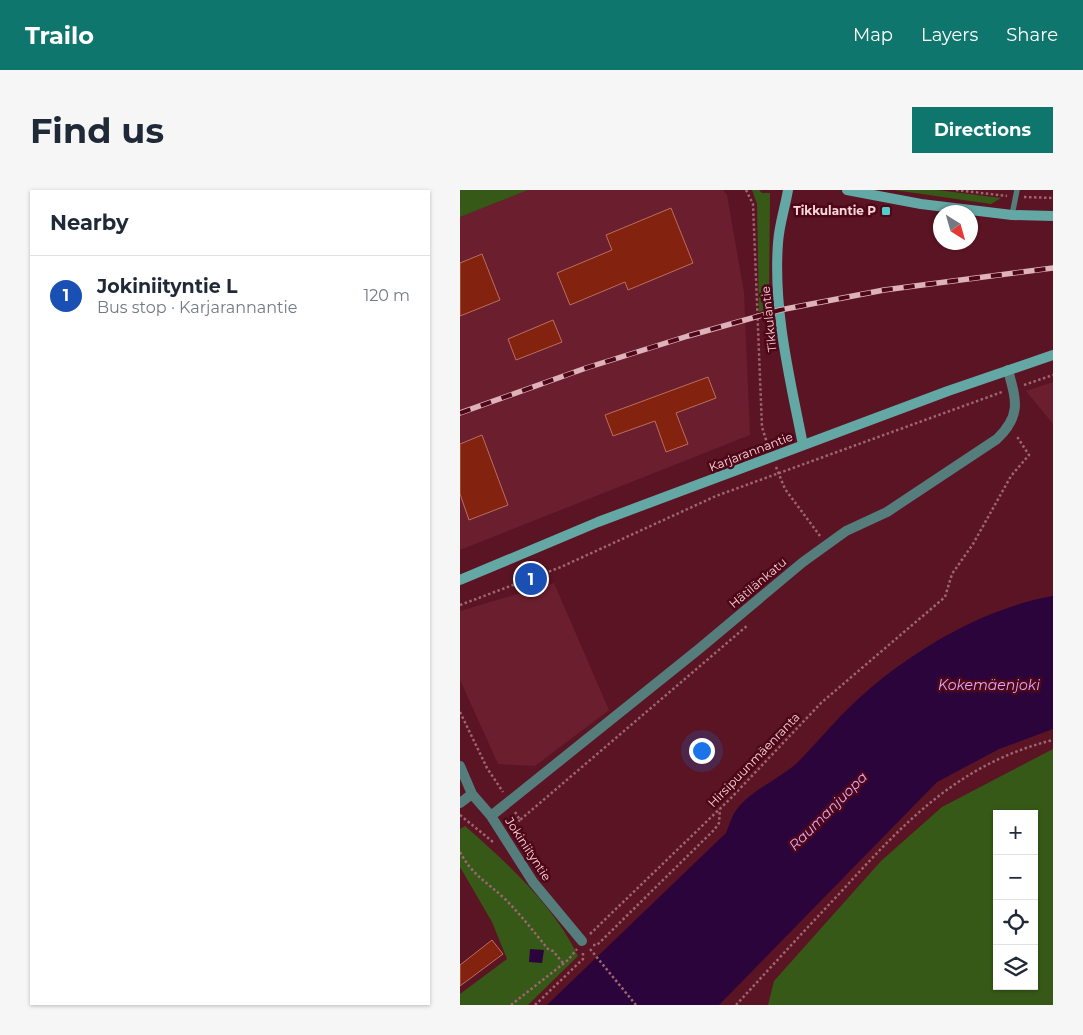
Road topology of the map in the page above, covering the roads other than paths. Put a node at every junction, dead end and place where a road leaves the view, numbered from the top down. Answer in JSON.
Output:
{"nodes":[{"id":1,"x":788,"y":190,"type":"edge"},
{"id":2,"x":847,"y":190,"type":"edge"},
{"id":3,"x":1017,"y":190,"type":"edge"},
{"id":4,"x":1012,"y":215,"type":"junction"},
{"id":5,"x":1053,"y":216,"type":"edge"},
{"id":6,"x":1053,"y":355,"type":"edge"},
{"id":7,"x":1008,"y":370,"type":"junction"},
{"id":8,"x":803,"y":445,"type":"junction"},
{"id":9,"x":460,"y":580,"type":"edge"},
{"id":10,"x":460,"y":766,"type":"edge"},
{"id":11,"x":472,"y":794,"type":"junction"},
{"id":12,"x":460,"y":803,"type":"edge"},
{"id":13,"x":491,"y":816,"type":"junction"},
{"id":14,"x":585,"y":944,"type":"road end"}],
"edges":[{"from":1,"to":8,"type":"main road","name":"Tikkulantie"},
{"from":2,"to":4,"type":"main road"},
{"from":3,"to":4,"type":"lane"},
{"from":4,"to":5,"type":"main road"},
{"from":6,"to":7,"type":"main road","name":"Karjarannantie"},
{"from":7,"to":8,"type":"main road","name":"Karjarannantie"},
{"from":7,"to":13,"type":"street","name":"Hätilänkatu"},
{"from":8,"to":9,"type":"main road","name":"Karjarannantie"},
{"from":10,"to":11,"type":"street","name":"Jokiniityntie"},
{"from":11,"to":12,"type":"street"},
{"from":11,"to":13,"type":"street","name":"Jokiniityntie"},
{"from":13,"to":14,"type":"street","name":"Jokiniityntie"}]}
